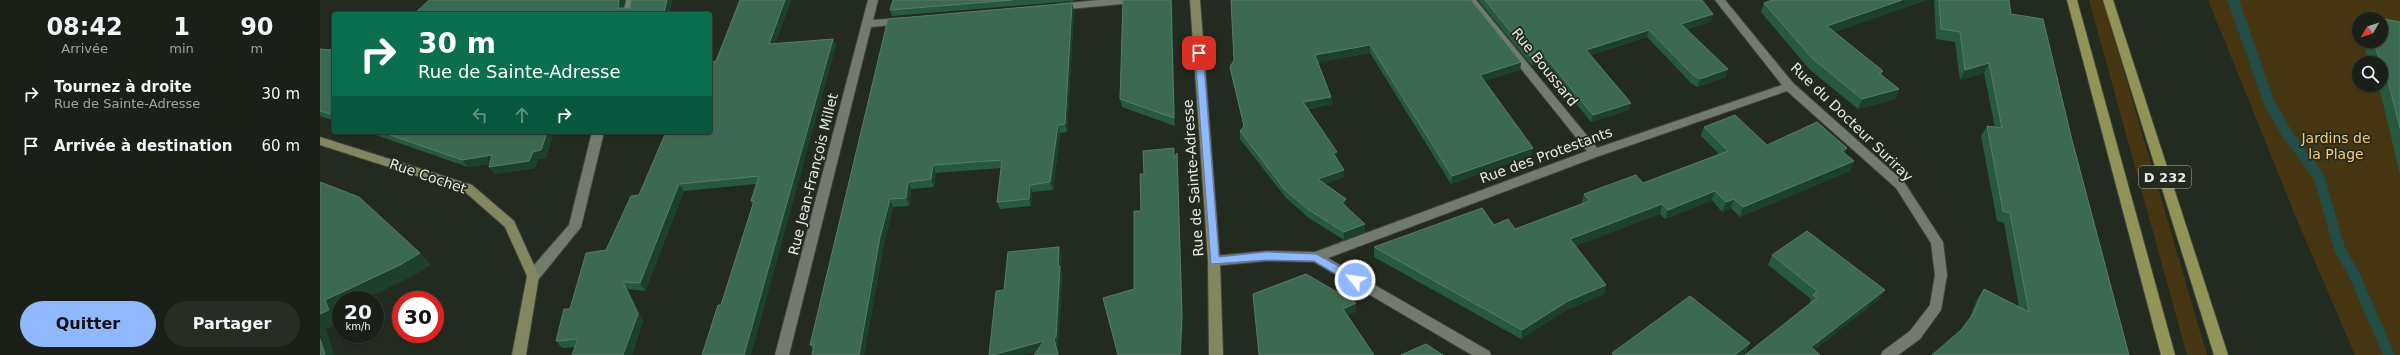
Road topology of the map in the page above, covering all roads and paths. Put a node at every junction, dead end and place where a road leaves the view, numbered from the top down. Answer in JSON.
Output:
{"nodes":[{"id":1,"x":631,"y":0,"type":"edge"},
{"id":2,"x":873,"y":0,"type":"edge"},
{"id":3,"x":1133,"y":0,"type":"edge"},
{"id":4,"x":1195,"y":0,"type":"edge"},
{"id":5,"x":1471,"y":0,"type":"edge"},
{"id":6,"x":1720,"y":0,"type":"edge"},
{"id":7,"x":2072,"y":0,"type":"edge"},
{"id":8,"x":2108,"y":0,"type":"edge"},
{"id":9,"x":1046,"y":8,"type":"edge"},
{"id":10,"x":628,"y":12,"type":"edge"},
{"id":11,"x":911,"y":20,"type":"edge"},
{"id":12,"x":867,"y":24,"type":"junction"},
{"id":13,"x":1789,"y":86,"type":"junction"},
{"id":14,"x":598,"y":134,"type":"edge"},
{"id":15,"x":320,"y":141,"type":"edge"},
{"id":16,"x":1595,"y":153,"type":"junction"},
{"id":17,"x":1316,"y":257,"type":"junction"},
{"id":18,"x":1214,"y":261,"type":"junction"},
{"id":19,"x":533,"y":276,"type":"junction"},
{"id":20,"x":519,"y":355,"type":"edge"},
{"id":21,"x":782,"y":355,"type":"edge"},
{"id":22,"x":1216,"y":355,"type":"edge"},
{"id":23,"x":1484,"y":355,"type":"edge"},
{"id":24,"x":1888,"y":355,"type":"edge"},
{"id":25,"x":2168,"y":355,"type":"edge"},
{"id":26,"x":2221,"y":355,"type":"edge"}],
"edges":[{"from":1,"to":10,"type":"street"},
{"from":2,"to":12,"type":"street","name":"Rue Jean-François Millet"},
{"from":3,"to":9,"type":"street"},
{"from":4,"to":18,"type":"main road","name":"Rue de Sainte-Adresse"},
{"from":5,"to":16,"type":"street","name":"Rue Boussard"},
{"from":6,"to":13,"type":"street","name":"Rue du Docteur Suriray"},
{"from":7,"to":25,"type":"main road","number":"D 232"},
{"from":8,"to":26,"type":"main road","number":"D 232"},
{"from":11,"to":12,"type":"street"},
{"from":12,"to":21,"type":"street","name":"Rue Jean-François Millet"},
{"from":13,"to":16,"type":"street","name":"Rue des Protestants"},
{"from":13,"to":24,"type":"street","name":"Rue du Docteur Suriray"},
{"from":14,"to":19,"type":"street"},
{"from":15,"to":19,"type":"main road","name":"Rue Cochet"},
{"from":16,"to":17,"type":"street","name":"Rue des Protestants"},
{"from":17,"to":18,"type":"street"},
{"from":17,"to":23,"type":"street"},
{"from":18,"to":22,"type":"main road","name":"Rue de Sainte-Adresse"},
{"from":19,"to":20,"type":"main road"}]}
